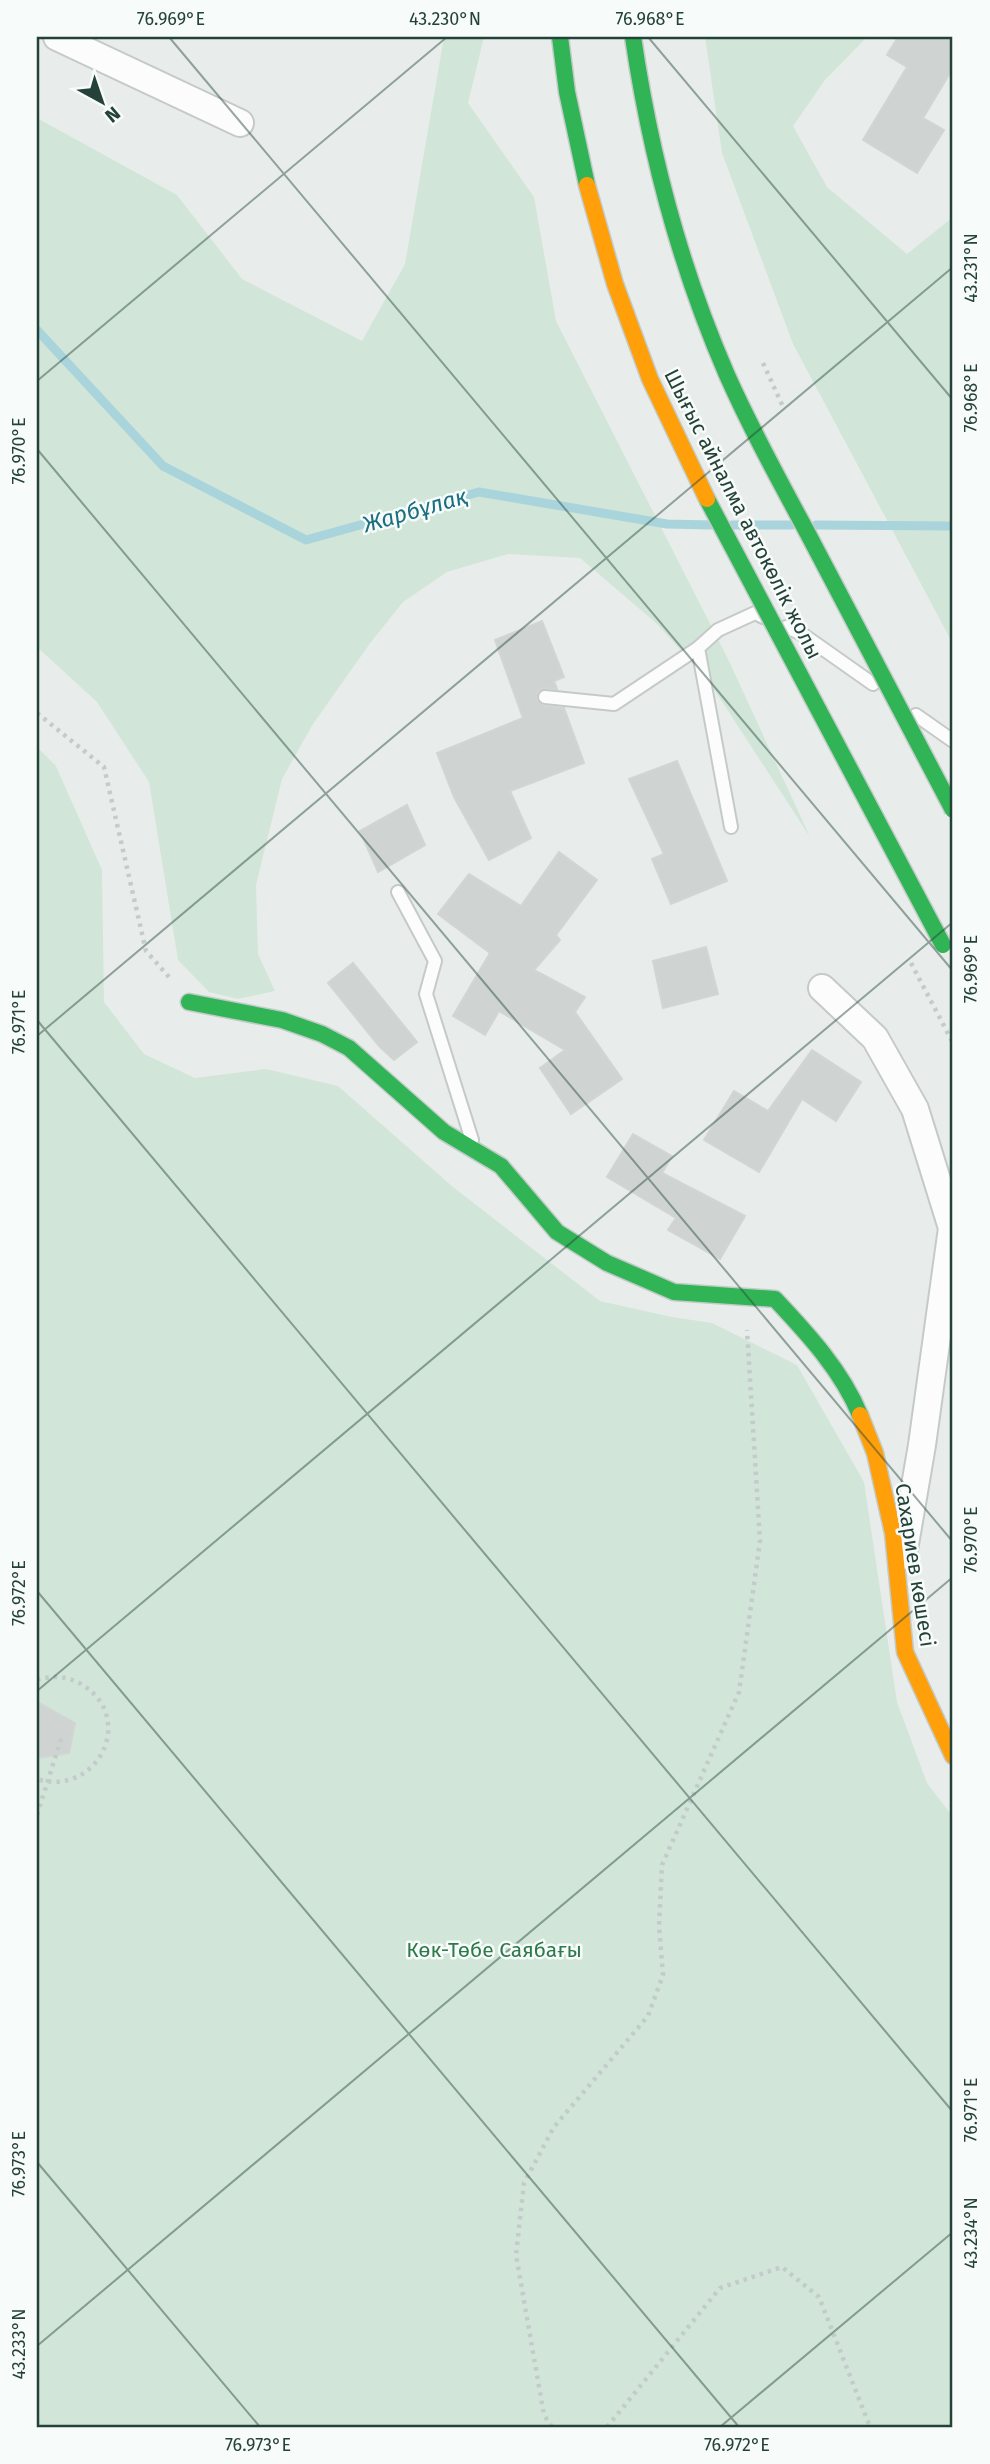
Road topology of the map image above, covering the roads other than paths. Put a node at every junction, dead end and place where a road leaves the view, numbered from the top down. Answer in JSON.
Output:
{"nodes":[{"id":1,"x":57,"y":37,"type":"edge"},
{"id":2,"x":560,"y":37,"type":"edge"},
{"id":3,"x":633,"y":37,"type":"edge"},
{"id":4,"x":240,"y":123,"type":"dead end"},
{"id":5,"x":698,"y":649,"type":"junction"},
{"id":6,"x":545,"y":697,"type":"dead end"},
{"id":7,"x":953,"y":741,"type":"edge"},
{"id":8,"x":953,"y":810,"type":"edge"},
{"id":9,"x":731,"y":827,"type":"dead end"},
{"id":10,"x":398,"y":892,"type":"dead end"},
{"id":11,"x":945,"y":950,"type":"dead end"},
{"id":12,"x":822,"y":988,"type":"dead end"},
{"id":13,"x":190,"y":1002,"type":"road end"},
{"id":14,"x":475,"y":1151,"type":"junction"},
{"id":15,"x":898,"y":1575,"type":"junction"},
{"id":16,"x":953,"y":1756,"type":"edge"}],
"edges":[{"from":1,"to":4,"type":"street"},
{"from":2,"to":11,"type":"main road","name":"Шығыс айналма автокөлік жолы","bridge":true},
{"from":3,"to":8,"type":"main road","bridge":true},
{"from":5,"to":6,"type":"lane"},
{"from":5,"to":7,"type":"lane"},
{"from":5,"to":9,"type":"lane"},
{"from":10,"to":14,"type":"lane"},
{"from":12,"to":15,"type":"street"},
{"from":13,"to":14,"type":"main road","name":"Сахариев көшесі"},
{"from":14,"to":15,"type":"main road","name":"Сахариев көшесі"},
{"from":15,"to":16,"type":"main road","name":"Сахариев көшесі"}]}
